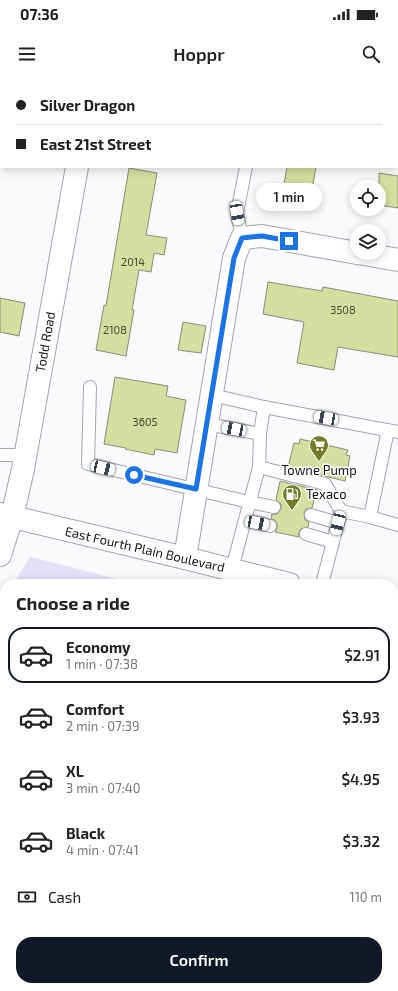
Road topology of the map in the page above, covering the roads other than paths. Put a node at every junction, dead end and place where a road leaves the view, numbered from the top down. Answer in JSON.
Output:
{"nodes":[{"id":1,"x":77,"y":168,"type":"edge"},
{"id":2,"x":246,"y":168,"type":"edge"},
{"id":3,"x":242,"y":238,"type":"junction"},
{"id":4,"x":350,"y":252,"type":"edge"},
{"id":5,"x":386,"y":258,"type":"edge"},
{"id":6,"x":398,"y":260,"type":"edge"},
{"id":7,"x":90,"y":387,"type":"dead end"},
{"id":8,"x":212,"y":395,"type":"junction"},
{"id":9,"x":264,"y":407,"type":"junction"},
{"id":10,"x":207,"y":424,"type":"junction"},
{"id":11,"x":393,"y":431,"type":"edge"},
{"id":12,"x":260,"y":434,"type":"junction"},
{"id":13,"x":0,"y":455,"type":"edge"},
{"id":14,"x":26,"y":455,"type":"junction"},
{"id":15,"x":259,"y":467,"type":"junction"},
{"id":16,"x":196,"y":489,"type":"junction"},
{"id":17,"x":249,"y":502,"type":"junction"},
{"id":18,"x":274,"y":507,"type":"dead end"},
{"id":19,"x":311,"y":515,"type":"dead end"},
{"id":20,"x":6,"y":516,"type":"edge"},
{"id":21,"x":340,"y":517,"type":"junction"},
{"id":22,"x":370,"y":517,"type":"junction"},
{"id":23,"x":245,"y":520,"type":"junction"},
{"id":24,"x":398,"y":525,"type":"edge"},
{"id":25,"x":270,"y":526,"type":"dead end"},
{"id":26,"x":306,"y":534,"type":"dead end"},
{"id":27,"x":333,"y":542,"type":"junction"},
{"id":28,"x":0,"y":555,"type":"edge"},
{"id":29,"x":185,"y":558,"type":"junction"},
{"id":30,"x":232,"y":570,"type":"junction"},
{"id":31,"x":269,"y":579,"type":"edge"},
{"id":32,"x":323,"y":579,"type":"edge"}],
"edges":[{"from":1,"to":14,"type":"street","name":"Todd Road"},
{"from":2,"to":3,"type":"lane"},
{"from":3,"to":4,"type":"street"},
{"from":3,"to":8,"type":"street"},
{"from":5,"to":6,"type":"street"},
{"from":7,"to":16,"type":"lane"},
{"from":8,"to":9,"type":"lane"},
{"from":8,"to":10,"type":"street"},
{"from":9,"to":11,"type":"lane"},
{"from":9,"to":12,"type":"lane"},
{"from":10,"to":12,"type":"lane"},
{"from":10,"to":16,"type":"street"},
{"from":11,"to":22,"type":"lane"},
{"from":12,"to":15,"type":"lane"},
{"from":13,"to":14,"type":"lane"},
{"from":14,"to":20,"type":"street","name":"Todd Road"},
{"from":15,"to":17,"type":"lane"},
{"from":15,"to":21,"type":"lane"},
{"from":16,"to":17,"type":"lane"},
{"from":16,"to":29,"type":"street"},
{"from":17,"to":18,"type":"lane"},
{"from":17,"to":23,"type":"lane"},
{"from":19,"to":21,"type":"lane"},
{"from":20,"to":28,"type":"street","name":"Todd Road"},
{"from":20,"to":29,"type":"street","name":"East Fourth Plain Boulevard"},
{"from":21,"to":22,"type":"lane"},
{"from":21,"to":27,"type":"lane"},
{"from":22,"to":24,"type":"lane"},
{"from":23,"to":25,"type":"lane"},
{"from":23,"to":30,"type":"lane"},
{"from":26,"to":27,"type":"lane"},
{"from":27,"to":32,"type":"lane"},
{"from":29,"to":30,"type":"street","name":"East Fourth Plain Boulevard"},
{"from":30,"to":31,"type":"street","name":"East Fourth Plain Boulevard"}]}
